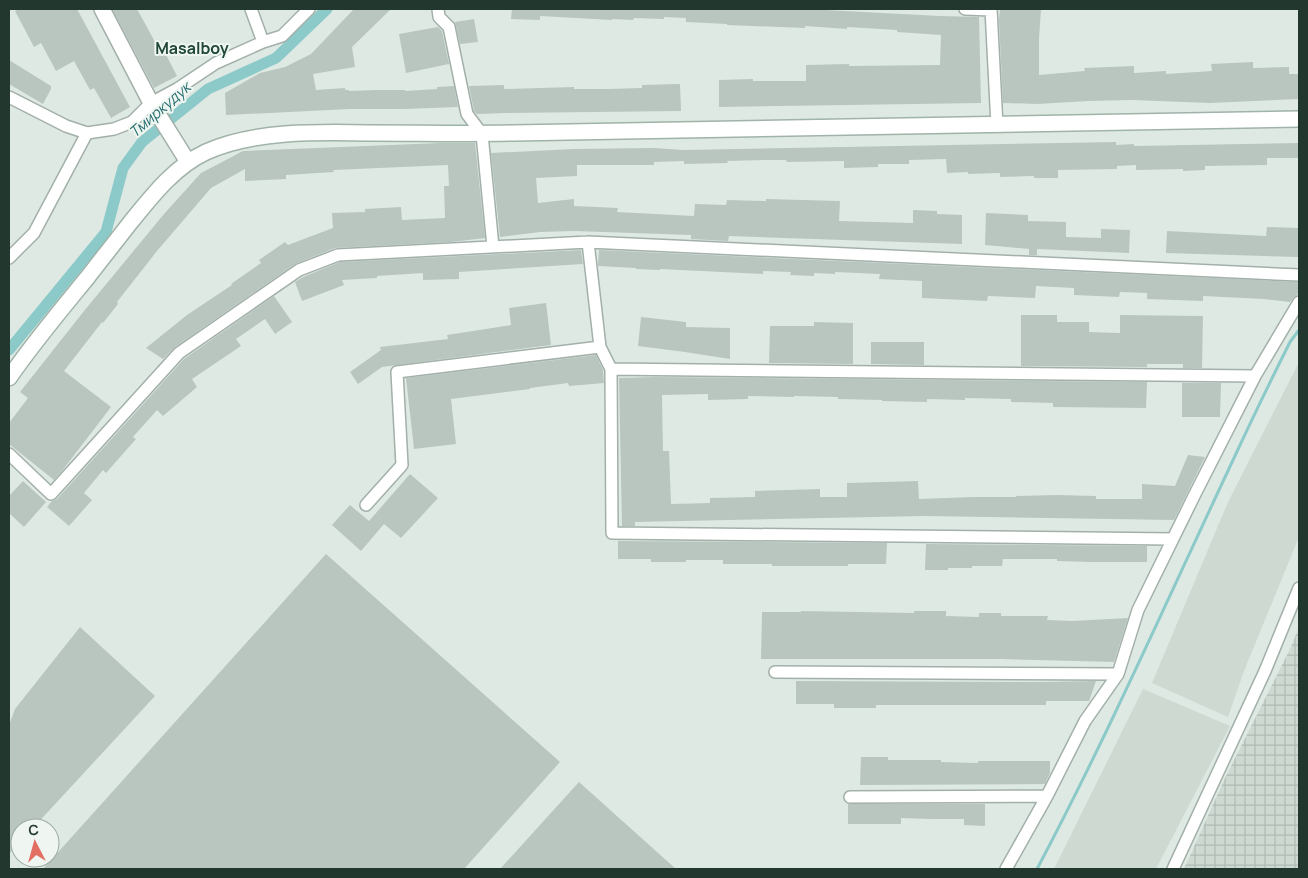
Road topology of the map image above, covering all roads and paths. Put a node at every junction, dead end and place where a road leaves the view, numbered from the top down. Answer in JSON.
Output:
{"nodes":[{"id":1,"x":102,"y":9,"type":"edge"},
{"id":2,"x":251,"y":9,"type":"edge"},
{"id":3,"x":310,"y":9,"type":"edge"},
{"id":4,"x":438,"y":9,"type":"edge"},
{"id":5,"x":965,"y":9,"type":"edge"},
{"id":6,"x":991,"y":10,"type":"edge"},
{"id":7,"x":262,"y":42,"type":"junction"},
{"id":8,"x":9,"y":97,"type":"edge"},
{"id":9,"x":152,"y":103,"type":"junction"},
{"id":10,"x":1299,"y":119,"type":"edge"},
{"id":11,"x":997,"y":126,"type":"junction"},
{"id":12,"x":87,"y":133,"type":"junction"},
{"id":13,"x":482,"y":134,"type":"junction"},
{"id":14,"x":188,"y":162,"type":"junction"},
{"id":15,"x":588,"y":242,"type":"junction"},
{"id":16,"x":493,"y":247,"type":"junction"},
{"id":17,"x":9,"y":258,"type":"edge"},
{"id":18,"x":1299,"y":275,"type":"edge"},
{"id":19,"x":1299,"y":302,"type":"edge"},
{"id":20,"x":600,"y":347,"type":"junction"},
{"id":21,"x":611,"y":369,"type":"junction"},
{"id":22,"x":1255,"y":376,"type":"junction"},
{"id":23,"x":9,"y":378,"type":"edge"},
{"id":24,"x":9,"y":454,"type":"edge"},
{"id":25,"x":366,"y":505,"type":"dead end"},
{"id":26,"x":1173,"y":539,"type":"junction"},
{"id":27,"x":1299,"y":588,"type":"edge"},
{"id":28,"x":775,"y":672,"type":"dead end"},
{"id":29,"x":1118,"y":674,"type":"junction"},
{"id":30,"x":1047,"y":796,"type":"junction"},
{"id":31,"x":850,"y":797,"type":"dead end"},
{"id":32,"x":1006,"y":869,"type":"edge"},
{"id":33,"x":1173,"y":869,"type":"edge"}],
"edges":[{"from":1,"to":9,"type":"main road"},
{"from":2,"to":7,"type":"street"},
{"from":3,"to":7,"type":"street"},
{"from":4,"to":13,"type":"street"},
{"from":5,"to":6,"type":"street"},
{"from":6,"to":11,"type":"street"},
{"from":7,"to":9,"type":"street"},
{"from":8,"to":12,"type":"street"},
{"from":9,"to":12,"type":"street"},
{"from":9,"to":14,"type":"main road"},
{"from":10,"to":11,"type":"main road"},
{"from":11,"to":13,"type":"main road"},
{"from":12,"to":17,"type":"street"},
{"from":13,"to":14,"type":"main road"},
{"from":13,"to":16,"type":"street"},
{"from":14,"to":23,"type":"main road"},
{"from":15,"to":16,"type":"street"},
{"from":15,"to":18,"type":"street"},
{"from":15,"to":20,"type":"street"},
{"from":16,"to":24,"type":"street"},
{"from":19,"to":22,"type":"street"},
{"from":20,"to":21,"type":"street"},
{"from":20,"to":25,"type":"street"},
{"from":21,"to":22,"type":"street"},
{"from":21,"to":26,"type":"street"},
{"from":22,"to":26,"type":"street"},
{"from":26,"to":29,"type":"street"},
{"from":27,"to":33,"type":"street"},
{"from":28,"to":29,"type":"street"},
{"from":29,"to":30,"type":"street"},
{"from":30,"to":31,"type":"street"},
{"from":30,"to":32,"type":"street"}]}
